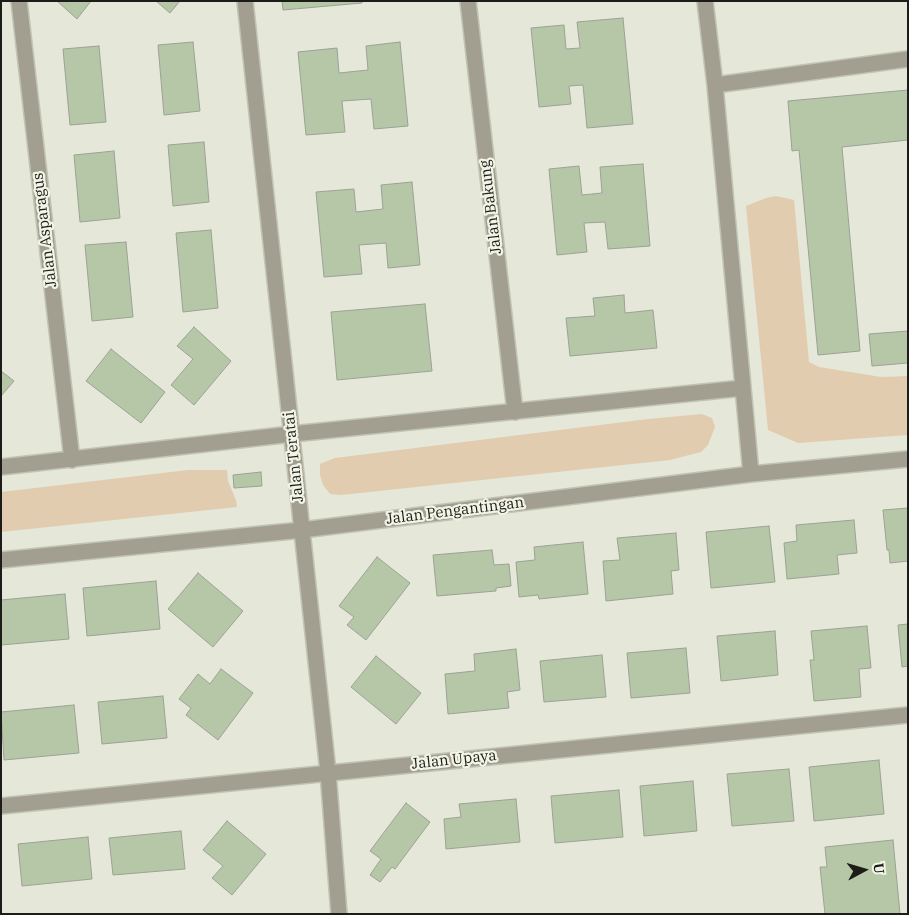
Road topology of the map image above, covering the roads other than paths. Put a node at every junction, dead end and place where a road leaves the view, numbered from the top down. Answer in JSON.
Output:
{"nodes":[{"id":1,"x":19,"y":1,"type":"edge"},
{"id":2,"x":245,"y":1,"type":"edge"},
{"id":3,"x":468,"y":1,"type":"edge"},
{"id":4,"x":705,"y":1,"type":"edge"},
{"id":5,"x":908,"y":59,"type":"edge"},
{"id":6,"x":715,"y":85,"type":"junction"},
{"id":7,"x":743,"y":388,"type":"junction"},
{"id":8,"x":515,"y":412,"type":"junction"},
{"id":9,"x":292,"y":434,"type":"junction"},
{"id":10,"x":908,"y":459,"type":"edge"},
{"id":11,"x":72,"y":460,"type":"junction"},
{"id":12,"x":1,"y":467,"type":"edge"},
{"id":13,"x":751,"y":474,"type":"junction"},
{"id":14,"x":302,"y":530,"type":"junction"},
{"id":15,"x":1,"y":560,"type":"edge"},
{"id":16,"x":908,"y":715,"type":"edge"},
{"id":17,"x":328,"y":772,"type":"junction"},
{"id":18,"x":1,"y":806,"type":"edge"},
{"id":19,"x":339,"y":914,"type":"edge"}],
"edges":[{"from":1,"to":11,"type":"street","name":"Jalan Asparagus"},
{"from":2,"to":9,"type":"street","name":"Jalan Teratai"},
{"from":3,"to":8,"type":"street","name":"Jalan Bakung"},
{"from":4,"to":6,"type":"street"},
{"from":5,"to":6,"type":"street"},
{"from":6,"to":7,"type":"street"},
{"from":7,"to":8,"type":"street"},
{"from":7,"to":13,"type":"street"},
{"from":8,"to":9,"type":"street"},
{"from":9,"to":11,"type":"street"},
{"from":9,"to":14,"type":"street","name":"Jalan Teratai"},
{"from":10,"to":13,"type":"street","name":"Jalan Pengantingan"},
{"from":11,"to":12,"type":"street"},
{"from":13,"to":14,"type":"street","name":"Jalan Pengantingan"},
{"from":14,"to":15,"type":"street","name":"Jalan Pengantingan"},
{"from":14,"to":17,"type":"street","name":"Jalan Teratai"},
{"from":16,"to":17,"type":"street","name":"Jalan Upaya"},
{"from":17,"to":18,"type":"street","name":"Jalan Upaya"},
{"from":17,"to":19,"type":"street","name":"Jalan Teratai"}]}
